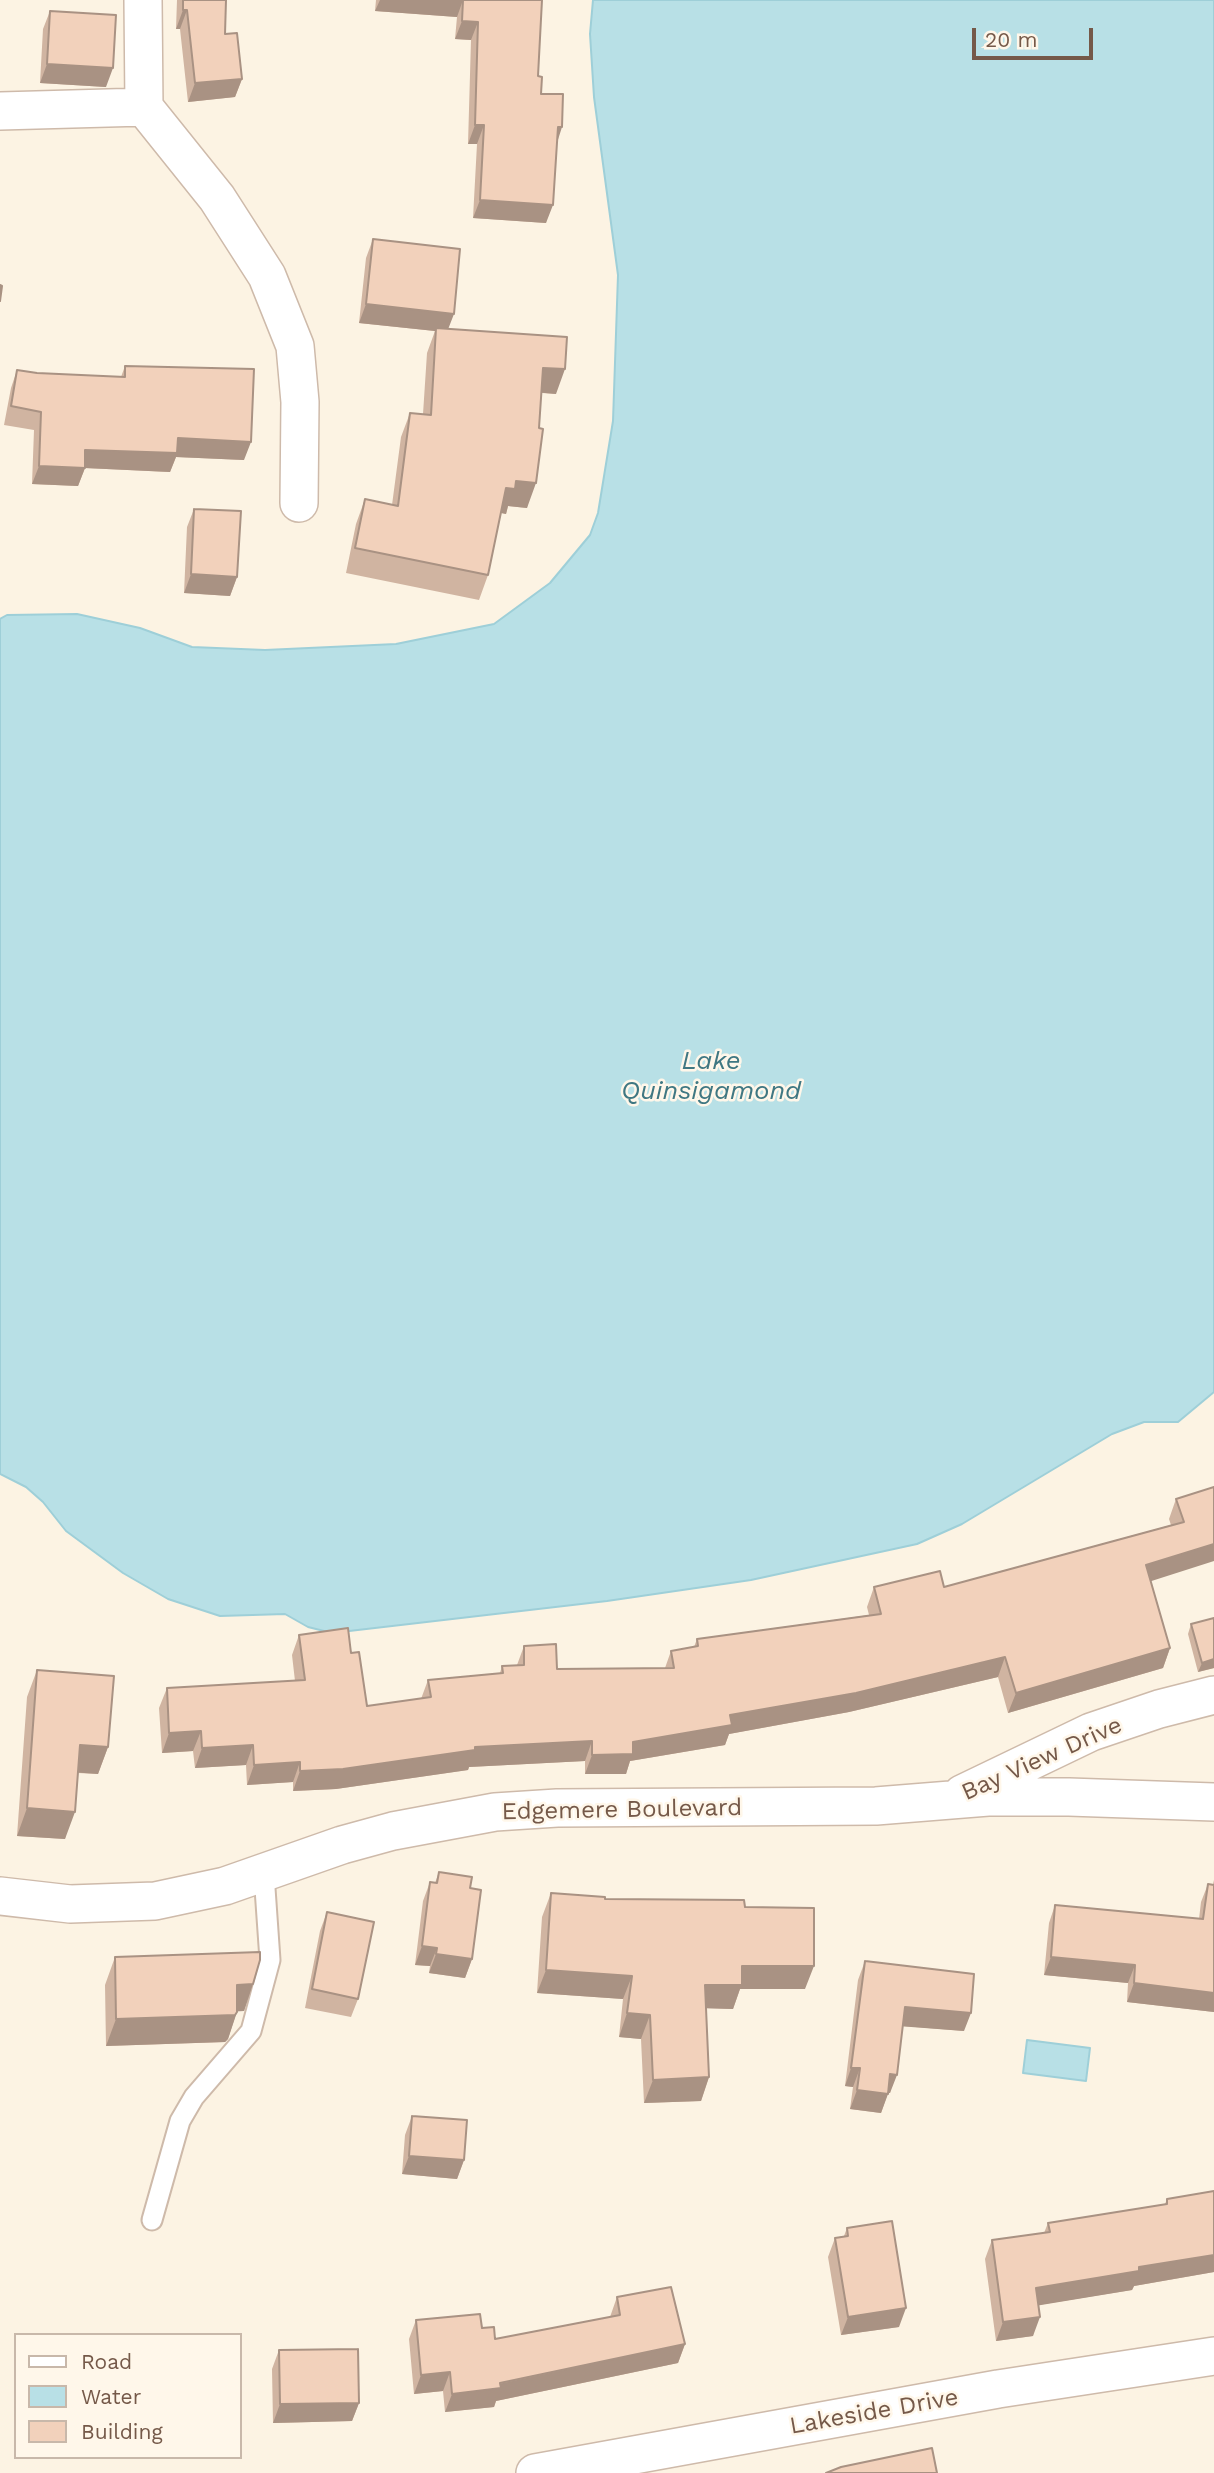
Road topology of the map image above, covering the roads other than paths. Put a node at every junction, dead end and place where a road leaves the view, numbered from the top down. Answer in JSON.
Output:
{"nodes":[{"id":1,"x":143,"y":0,"type":"edge"},
{"id":2,"x":144,"y":107,"type":"junction"},
{"id":3,"x":0,"y":111,"type":"edge"},
{"id":4,"x":299,"y":503,"type":"dead end"},
{"id":5,"x":1214,"y":1695,"type":"edge"},
{"id":6,"x":951,"y":1800,"type":"junction"},
{"id":7,"x":1214,"y":1802,"type":"edge"},
{"id":8,"x":264,"y":1874,"type":"junction"},
{"id":9,"x":0,"y":1896,"type":"edge"},
{"id":10,"x":152,"y":2220,"type":"dead end"},
{"id":11,"x":1214,"y":2356,"type":"edge"},
{"id":12,"x":534,"y":2473,"type":"edge"}],
"edges":[{"from":1,"to":2,"type":"street"},
{"from":2,"to":3,"type":"street"},
{"from":2,"to":4,"type":"street"},
{"from":5,"to":6,"type":"street","name":"Bay View Drive"},
{"from":6,"to":7,"type":"street","name":"Edgemere Boulevard"},
{"from":6,"to":8,"type":"street","name":"Edgemere Boulevard"},
{"from":8,"to":9,"type":"street","name":"Edgemere Boulevard"},
{"from":8,"to":10,"type":"lane"},
{"from":11,"to":12,"type":"street","name":"Lakeside Drive"}]}
